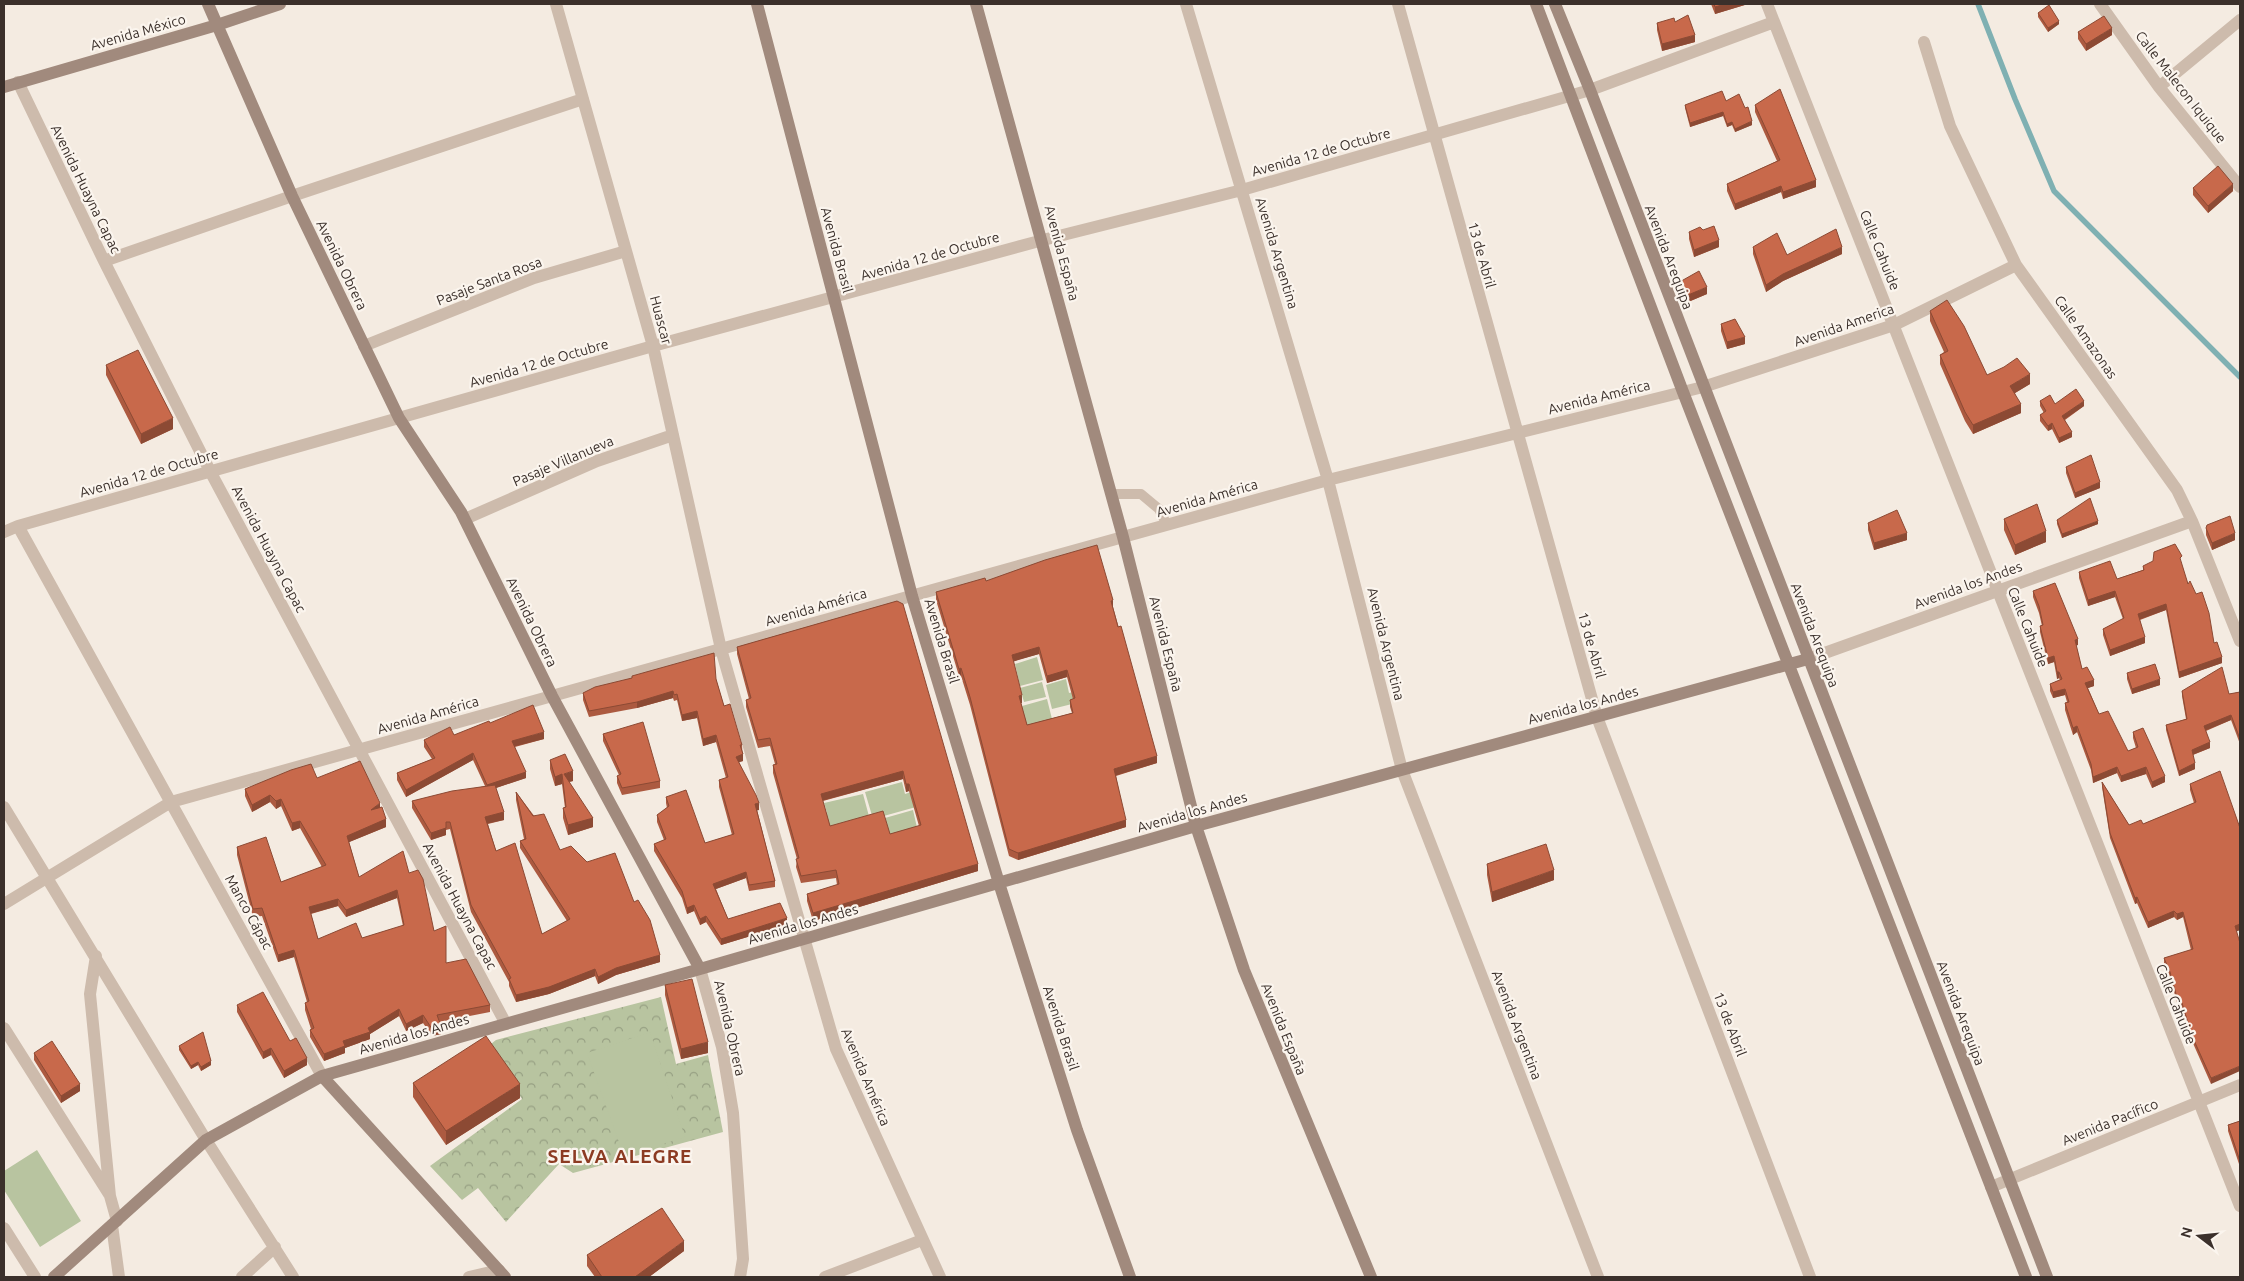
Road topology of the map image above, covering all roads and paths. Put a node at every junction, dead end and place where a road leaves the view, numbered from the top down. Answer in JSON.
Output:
{"nodes":[{"id":1,"x":208,"y":4,"type":"edge"},
{"id":2,"x":280,"y":4,"type":"edge"},
{"id":3,"x":556,"y":4,"type":"edge"},
{"id":4,"x":757,"y":4,"type":"edge"},
{"id":5,"x":976,"y":4,"type":"edge"},
{"id":6,"x":1186,"y":4,"type":"edge"},
{"id":7,"x":1398,"y":4,"type":"edge"},
{"id":8,"x":1536,"y":4,"type":"edge"},
{"id":9,"x":1555,"y":4,"type":"edge"},
{"id":10,"x":1767,"y":4,"type":"edge"},
{"id":11,"x":2100,"y":4,"type":"edge"},
{"id":12,"x":2240,"y":20,"type":"edge"},
{"id":13,"x":1774,"y":22,"type":"junction"},
{"id":14,"x":217,"y":25,"type":"junction"},
{"id":15,"x":1924,"y":42,"type":"dead end"},
{"id":16,"x":18,"y":82,"type":"junction"},
{"id":17,"x":4,"y":85,"type":"edge"},
{"id":18,"x":2159,"y":87,"type":"junction"},
{"id":19,"x":1590,"y":90,"type":"junction"},
{"id":20,"x":1572,"y":95,"type":"junction"},
{"id":21,"x":583,"y":98,"type":"junction"},
{"id":22,"x":1433,"y":135,"type":"junction"},
{"id":23,"x":2240,"y":187,"type":"edge"},
{"id":24,"x":1242,"y":190,"type":"junction"},
{"id":25,"x":292,"y":196,"type":"junction"},
{"id":26,"x":1043,"y":240,"type":"junction"},
{"id":27,"x":626,"y":251,"type":"junction"},
{"id":28,"x":104,"y":261,"type":"junction"},
{"id":29,"x":2016,"y":265,"type":"junction"},
{"id":30,"x":835,"y":298,"type":"junction"},
{"id":31,"x":1894,"y":325,"type":"junction"},
{"id":32,"x":364,"y":346,"type":"junction"},
{"id":33,"x":653,"y":346,"type":"junction"},
{"id":34,"x":1703,"y":387,"type":"junction"},
{"id":35,"x":1683,"y":392,"type":"junction"},
{"id":36,"x":399,"y":418,"type":"junction"},
{"id":37,"x":1517,"y":433,"type":"junction"},
{"id":38,"x":673,"y":435,"type":"junction"},
{"id":39,"x":210,"y":471,"type":"junction"},
{"id":40,"x":1328,"y":480,"type":"junction"},
{"id":41,"x":1112,"y":494,"type":"junction"},
{"id":42,"x":465,"y":519,"type":"junction"},
{"id":43,"x":2192,"y":521,"type":"junction"},
{"id":44,"x":1167,"y":525,"type":"junction"},
{"id":45,"x":18,"y":526,"type":"junction"},
{"id":46,"x":4,"y":532,"type":"edge"},
{"id":47,"x":1123,"y":537,"type":"junction"},
{"id":48,"x":1997,"y":591,"type":"junction"},
{"id":49,"x":912,"y":596,"type":"junction"},
{"id":50,"x":2240,"y":641,"type":"edge"},
{"id":51,"x":721,"y":648,"type":"junction"},
{"id":52,"x":1808,"y":659,"type":"junction"},
{"id":53,"x":1789,"y":665,"type":"junction"},
{"id":54,"x":552,"y":696,"type":"junction"},
{"id":55,"x":1597,"y":717,"type":"junction"},
{"id":56,"x":359,"y":749,"type":"junction"},
{"id":57,"x":1402,"y":770,"type":"junction"},
{"id":58,"x":171,"y":802,"type":"junction"},
{"id":59,"x":4,"y":807,"type":"edge"},
{"id":60,"x":1196,"y":826,"type":"junction"},
{"id":61,"x":47,"y":877,"type":"junction"},
{"id":62,"x":999,"y":883,"type":"junction"},
{"id":63,"x":4,"y":904,"type":"edge"},
{"id":64,"x":803,"y":939,"type":"junction"},
{"id":65,"x":96,"y":956,"type":"junction"},
{"id":66,"x":700,"y":969,"type":"junction"},
{"id":67,"x":506,"y":1024,"type":"junction"},
{"id":68,"x":4,"y":1028,"type":"edge"},
{"id":69,"x":322,"y":1076,"type":"junction"},
{"id":70,"x":2240,"y":1085,"type":"edge"},
{"id":71,"x":2198,"y":1101,"type":"junction"},
{"id":72,"x":206,"y":1140,"type":"junction"},
{"id":73,"x":2009,"y":1179,"type":"junction"},
{"id":74,"x":1991,"y":1187,"type":"junction"},
{"id":75,"x":110,"y":1196,"type":"junction"},
{"id":76,"x":2240,"y":1206,"type":"edge"},
{"id":77,"x":114,"y":1223,"type":"junction"},
{"id":78,"x":4,"y":1228,"type":"edge"},
{"id":79,"x":922,"y":1240,"type":"junction"},
{"id":80,"x":275,"y":1248,"type":"junction"},
{"id":81,"x":502,"y":1274,"type":"edge"},
{"id":82,"x":35,"y":1277,"type":"edge"},
{"id":83,"x":54,"y":1277,"type":"edge"},
{"id":84,"x":119,"y":1277,"type":"edge"},
{"id":85,"x":242,"y":1277,"type":"edge"},
{"id":86,"x":293,"y":1277,"type":"edge"},
{"id":87,"x":469,"y":1277,"type":"edge"},
{"id":88,"x":740,"y":1277,"type":"edge"},
{"id":89,"x":825,"y":1277,"type":"edge"},
{"id":90,"x":940,"y":1277,"type":"edge"},
{"id":91,"x":1130,"y":1277,"type":"edge"},
{"id":92,"x":1371,"y":1277,"type":"edge"},
{"id":93,"x":1598,"y":1277,"type":"edge"},
{"id":94,"x":1810,"y":1277,"type":"edge"},
{"id":95,"x":2026,"y":1277,"type":"edge"},
{"id":96,"x":2047,"y":1277,"type":"edge"}],
"edges":[{"from":1,"to":14,"type":"street","name":"Avenida Obrera"},
{"from":2,"to":14,"type":"street","name":"Avenida México"},
{"from":3,"to":21,"type":"street","name":"Huascar"},
{"from":4,"to":30,"type":"street","name":"Avenida Brasil"},
{"from":5,"to":26,"type":"street","name":"Avenida España"},
{"from":6,"to":24,"type":"street","name":"Avenida Argentina"},
{"from":7,"to":22,"type":"street","name":"13 de Abril"},
{"from":8,"to":20,"type":"street"},
{"from":9,"to":19,"type":"street","name":"Avenida Arequipa"},
{"from":10,"to":13,"type":"street","name":"Calle Cahuide"},
{"from":11,"to":18,"type":"street","name":"Calle Malecon Iquique"},
{"from":12,"to":18,"type":"street"},
{"from":13,"to":19,"type":"street","name":"Avenida 12 de Octubre"},
{"from":13,"to":31,"type":"street","name":"Calle Cahuide"},
{"from":14,"to":16,"type":"street","name":"Avenida México"},
{"from":14,"to":25,"type":"street","name":"Avenida Obrera"},
{"from":15,"to":29,"type":"street","name":"Calle Amazonas"},
{"from":16,"to":17,"type":"street","name":"Avenida México"},
{"from":16,"to":28,"type":"street","name":"Avenida Huayna Capac"},
{"from":18,"to":23,"type":"street","name":"Calle Malecon Iquique"},
{"from":19,"to":20,"type":"street","name":"Avenida 12 de Octubre"},
{"from":19,"to":34,"type":"street","name":"Avenida Arequipa"},
{"from":20,"to":22,"type":"street","name":"Avenida 12 de Octubre"},
{"from":20,"to":35,"type":"street"},
{"from":21,"to":25,"type":"street"},
{"from":21,"to":27,"type":"street","name":"Huascar"},
{"from":22,"to":24,"type":"street","name":"Avenida 12 de Octubre"},
{"from":22,"to":37,"type":"street","name":"13 de Abril"},
{"from":24,"to":26,"type":"street","name":"Avenida 12 de Octubre"},
{"from":24,"to":40,"type":"street","name":"Avenida Argentina"},
{"from":25,"to":28,"type":"street"},
{"from":25,"to":32,"type":"street","name":"Avenida Obrera"},
{"from":26,"to":30,"type":"street","name":"Avenida 12 de Octubre"},
{"from":26,"to":41,"type":"street","name":"Avenida España"},
{"from":27,"to":32,"type":"street","name":"Pasaje Santa Rosa"},
{"from":27,"to":33,"type":"street","name":"Huascar"},
{"from":28,"to":39,"type":"street","name":"Avenida Huayna Capac"},
{"from":29,"to":31,"type":"street","name":"Avenida America"},
{"from":29,"to":43,"type":"street","name":"Calle Amazonas"},
{"from":30,"to":33,"type":"street","name":"Avenida 12 de Octubre"},
{"from":30,"to":49,"type":"street","name":"Avenida Brasil"},
{"from":31,"to":34,"type":"street","name":"Avenida America"},
{"from":31,"to":48,"type":"street","name":"Calle Cahuide"},
{"from":32,"to":36,"type":"street","name":"Avenida Obrera"},
{"from":33,"to":36,"type":"street","name":"Avenida 12 de Octubre"},
{"from":33,"to":38,"type":"street","name":"Huascar"},
{"from":34,"to":35,"type":"street","name":"Avenida América"},
{"from":34,"to":52,"type":"street","name":"Avenida Arequipa"},
{"from":35,"to":37,"type":"street","name":"Avenida América"},
{"from":35,"to":53,"type":"street"},
{"from":36,"to":39,"type":"street","name":"Avenida 12 de Octubre"},
{"from":36,"to":42,"type":"street","name":"Avenida Obrera"},
{"from":37,"to":40,"type":"street","name":"Avenida América"},
{"from":37,"to":55,"type":"street","name":"13 de Abril"},
{"from":38,"to":42,"type":"street","name":"Pasaje Villanueva"},
{"from":38,"to":51,"type":"street","name":"Huascar"},
{"from":39,"to":45,"type":"street","name":"Avenida 12 de Octubre"},
{"from":39,"to":56,"type":"street","name":"Avenida Huayna Capac"},
{"from":40,"to":44,"type":"street","name":"Avenida América"},
{"from":40,"to":57,"type":"street","name":"Avenida Argentina"},
{"from":41,"to":44,"type":"lane"},
{"from":41,"to":47,"type":"street","name":"Avenida España"},
{"from":42,"to":54,"type":"street","name":"Avenida Obrera"},
{"from":43,"to":48,"type":"street","name":"Avenida los Andes"},
{"from":43,"to":50,"type":"street","name":"Calle Amazonas"},
{"from":44,"to":47,"type":"street","name":"Avenida América"},
{"from":45,"to":46,"type":"street","name":"Avenida 12 de Octubre"},
{"from":45,"to":58,"type":"street","name":"Manco Cápac"},
{"from":47,"to":49,"type":"street","name":"Avenida América"},
{"from":47,"to":60,"type":"street","name":"Avenida España"},
{"from":48,"to":52,"type":"street","name":"Avenida los Andes"},
{"from":48,"to":71,"type":"street","name":"Calle Cahuide"},
{"from":49,"to":51,"type":"street","name":"Avenida América"},
{"from":49,"to":62,"type":"street","name":"Avenida Brasil"},
{"from":51,"to":54,"type":"street","name":"Avenida América"},
{"from":51,"to":64,"type":"street","name":"Avenida América"},
{"from":52,"to":53,"type":"street","name":"Avenida los Andes"},
{"from":52,"to":73,"type":"street","name":"Avenida Arequipa"},
{"from":53,"to":55,"type":"street","name":"Avenida los Andes"},
{"from":53,"to":74,"type":"street"},
{"from":54,"to":56,"type":"street","name":"Avenida América"},
{"from":54,"to":66,"type":"street","name":"Avenida Obrera"},
{"from":55,"to":57,"type":"street","name":"Avenida los Andes"},
{"from":55,"to":94,"type":"street","name":"13 de Abril"},
{"from":56,"to":58,"type":"street","name":"Avenida América"},
{"from":56,"to":67,"type":"street","name":"Avenida Huayna Capac"},
{"from":57,"to":60,"type":"street","name":"Avenida los Andes"},
{"from":57,"to":93,"type":"street","name":"Avenida Argentina"},
{"from":58,"to":61,"type":"street","name":"Avenida América"},
{"from":58,"to":69,"type":"street","name":"Manco Cápac"},
{"from":59,"to":61,"type":"street"},
{"from":60,"to":62,"type":"street","name":"Avenida los Andes"},
{"from":60,"to":92,"type":"street","name":"Avenida España"},
{"from":61,"to":63,"type":"street","name":"Avenida América"},
{"from":61,"to":65,"type":"street"},
{"from":62,"to":64,"type":"street","name":"Avenida los Andes"},
{"from":62,"to":91,"type":"street","name":"Avenida Brasil"},
{"from":64,"to":66,"type":"street","name":"Avenida los Andes"},
{"from":64,"to":79,"type":"street","name":"Avenida América"},
{"from":65,"to":72,"type":"street"},
{"from":65,"to":75,"type":"street"},
{"from":66,"to":67,"type":"street","name":"Avenida los Andes"},
{"from":66,"to":88,"type":"street","name":"Avenida Obrera"},
{"from":67,"to":69,"type":"street","name":"Avenida los Andes"},
{"from":68,"to":75,"type":"street"},
{"from":69,"to":72,"type":"street","name":"Avenida los Andes"},
{"from":69,"to":81,"type":"street","name":"Manco Cápac"},
{"from":70,"to":71,"type":"street","name":"Avenida Pacífico"},
{"from":71,"to":73,"type":"street","name":"Avenida Pacífico"},
{"from":71,"to":76,"type":"street","name":"Calle Cahuide"},
{"from":72,"to":77,"type":"street","name":"Avenida los Andes"},
{"from":72,"to":80,"type":"street"},
{"from":73,"to":74,"type":"street","name":"Avenida Pacífico"},
{"from":73,"to":96,"type":"street","name":"Avenida Arequipa"},
{"from":74,"to":95,"type":"street"},
{"from":75,"to":77,"type":"street"},
{"from":77,"to":83,"type":"street","name":"Avenida los Andes"},
{"from":77,"to":84,"type":"street"},
{"from":78,"to":82,"type":"street"},
{"from":79,"to":89,"type":"street"},
{"from":79,"to":90,"type":"street","name":"Avenida América"},
{"from":80,"to":85,"type":"street"},
{"from":80,"to":86,"type":"street"},
{"from":81,"to":87,"type":"street"}]}
